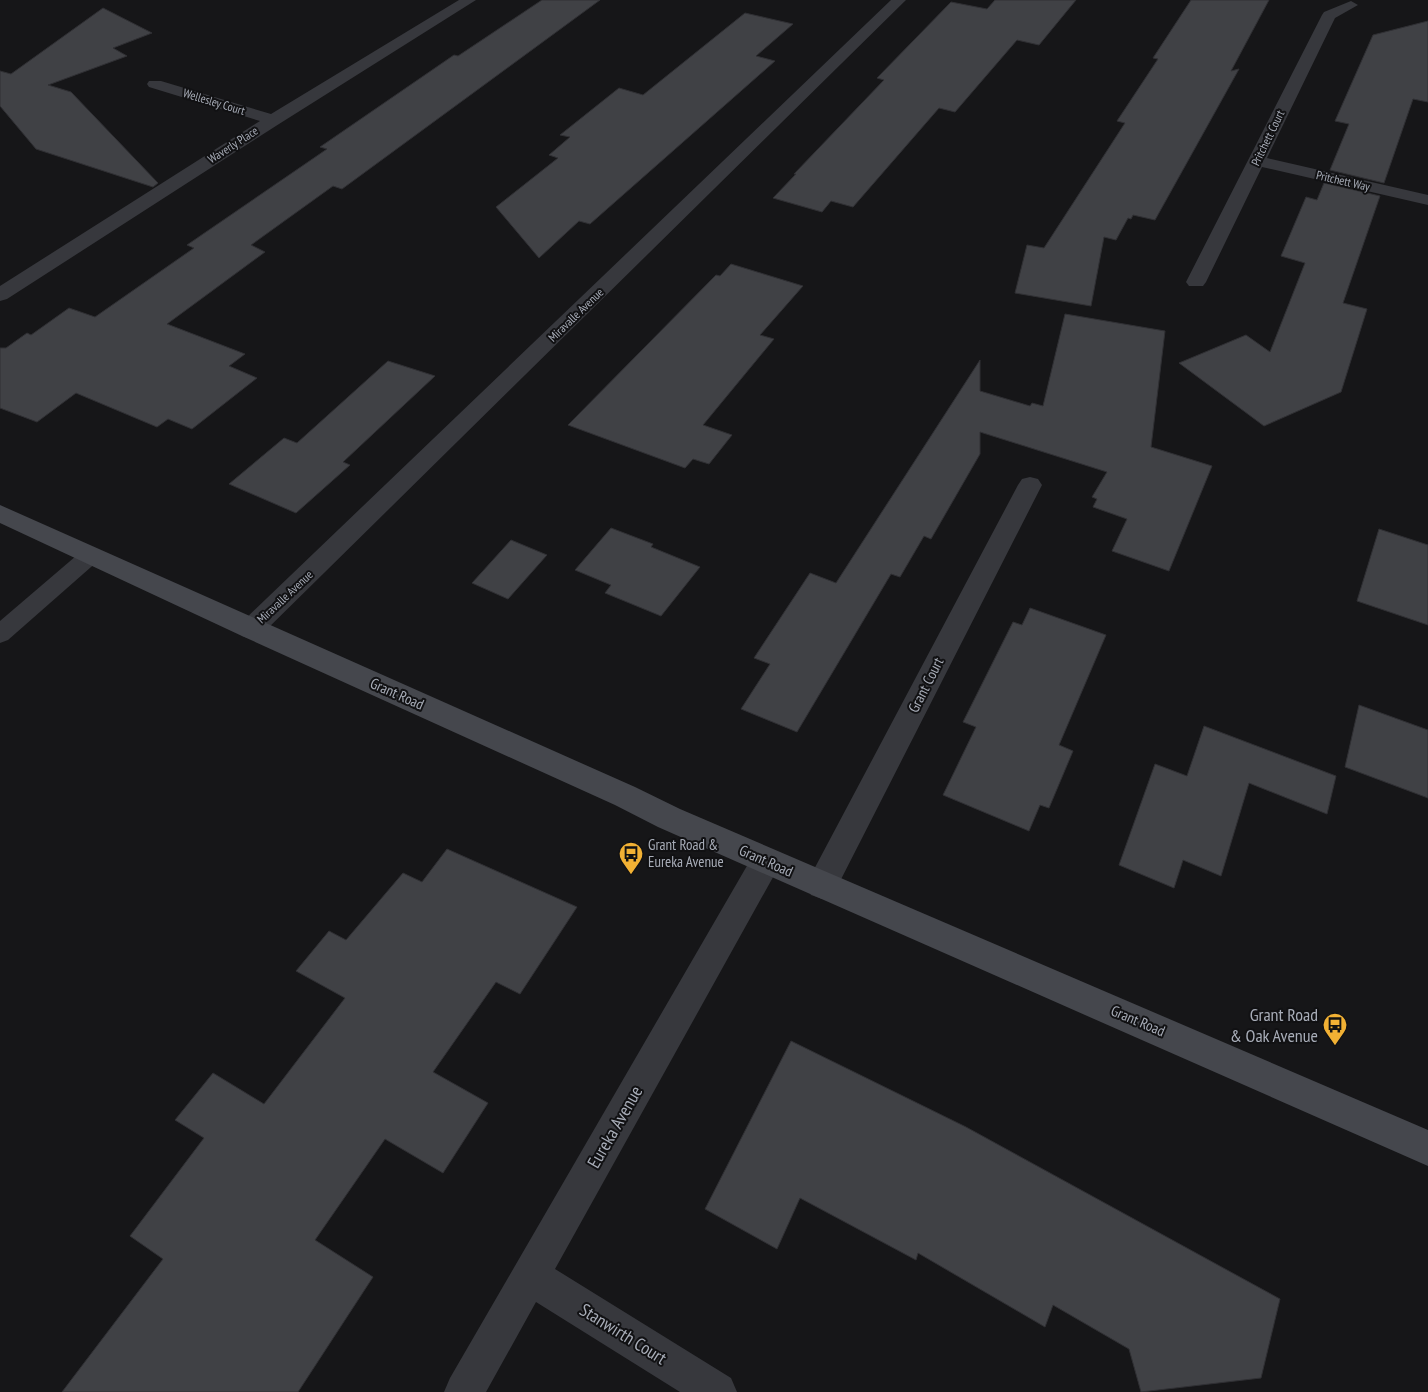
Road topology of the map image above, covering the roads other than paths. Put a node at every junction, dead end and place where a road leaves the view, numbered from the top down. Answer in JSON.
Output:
{"nodes":[{"id":1,"x":469,"y":0,"type":"edge"},
{"id":2,"x":899,"y":0,"type":"edge"},
{"id":3,"x":1351,"y":5,"type":"dead end"},
{"id":4,"x":155,"y":84,"type":"dead end"},
{"id":5,"x":273,"y":120,"type":"junction"},
{"id":6,"x":1257,"y":161,"type":"junction"},
{"id":7,"x":1428,"y":200,"type":"edge"},
{"id":8,"x":1196,"y":282,"type":"dead end"},
{"id":9,"x":0,"y":295,"type":"edge"},
{"id":10,"x":1030,"y":485,"type":"dead end"},
{"id":11,"x":0,"y":513,"type":"edge"},
{"id":12,"x":91,"y":555,"type":"junction"},
{"id":13,"x":251,"y":629,"type":"junction"},
{"id":14,"x":0,"y":634,"type":"edge"},
{"id":15,"x":766,"y":861,"type":"junction"},
{"id":16,"x":822,"y":885,"type":"junction"},
{"id":17,"x":1428,"y":1148,"type":"edge"},
{"id":18,"x":530,"y":1276,"type":"junction"},
{"id":19,"x":464,"y":1392,"type":"edge"},
{"id":20,"x":717,"y":1392,"type":"edge"}],
"edges":[{"from":1,"to":5,"type":"street","name":"Waverly Place"},
{"from":2,"to":13,"type":"street","name":"Miravalle Avenue"},
{"from":3,"to":6,"type":"street","name":"Pritchett Court"},
{"from":4,"to":5,"type":"street","name":"Wellesley Court"},
{"from":5,"to":9,"type":"street","name":"Waverly Place"},
{"from":6,"to":7,"type":"street","name":"Pritchett Way"},
{"from":6,"to":8,"type":"street","name":"Pritchett Court"},
{"from":10,"to":16,"type":"street","name":"Grant Court"},
{"from":11,"to":12,"type":"main road","name":"Grant Road"},
{"from":12,"to":13,"type":"main road","name":"Grant Road"},
{"from":12,"to":14,"type":"lane"},
{"from":13,"to":15,"type":"main road","name":"Grant Road"},
{"from":15,"to":16,"type":"main road","name":"Grant Road"},
{"from":15,"to":18,"type":"street","name":"Eureka Avenue"},
{"from":16,"to":17,"type":"main road","name":"Grant Road"},
{"from":18,"to":19,"type":"street","name":"Eureka Avenue"},
{"from":18,"to":20,"type":"street","name":"Stanwirth Court"}]}
